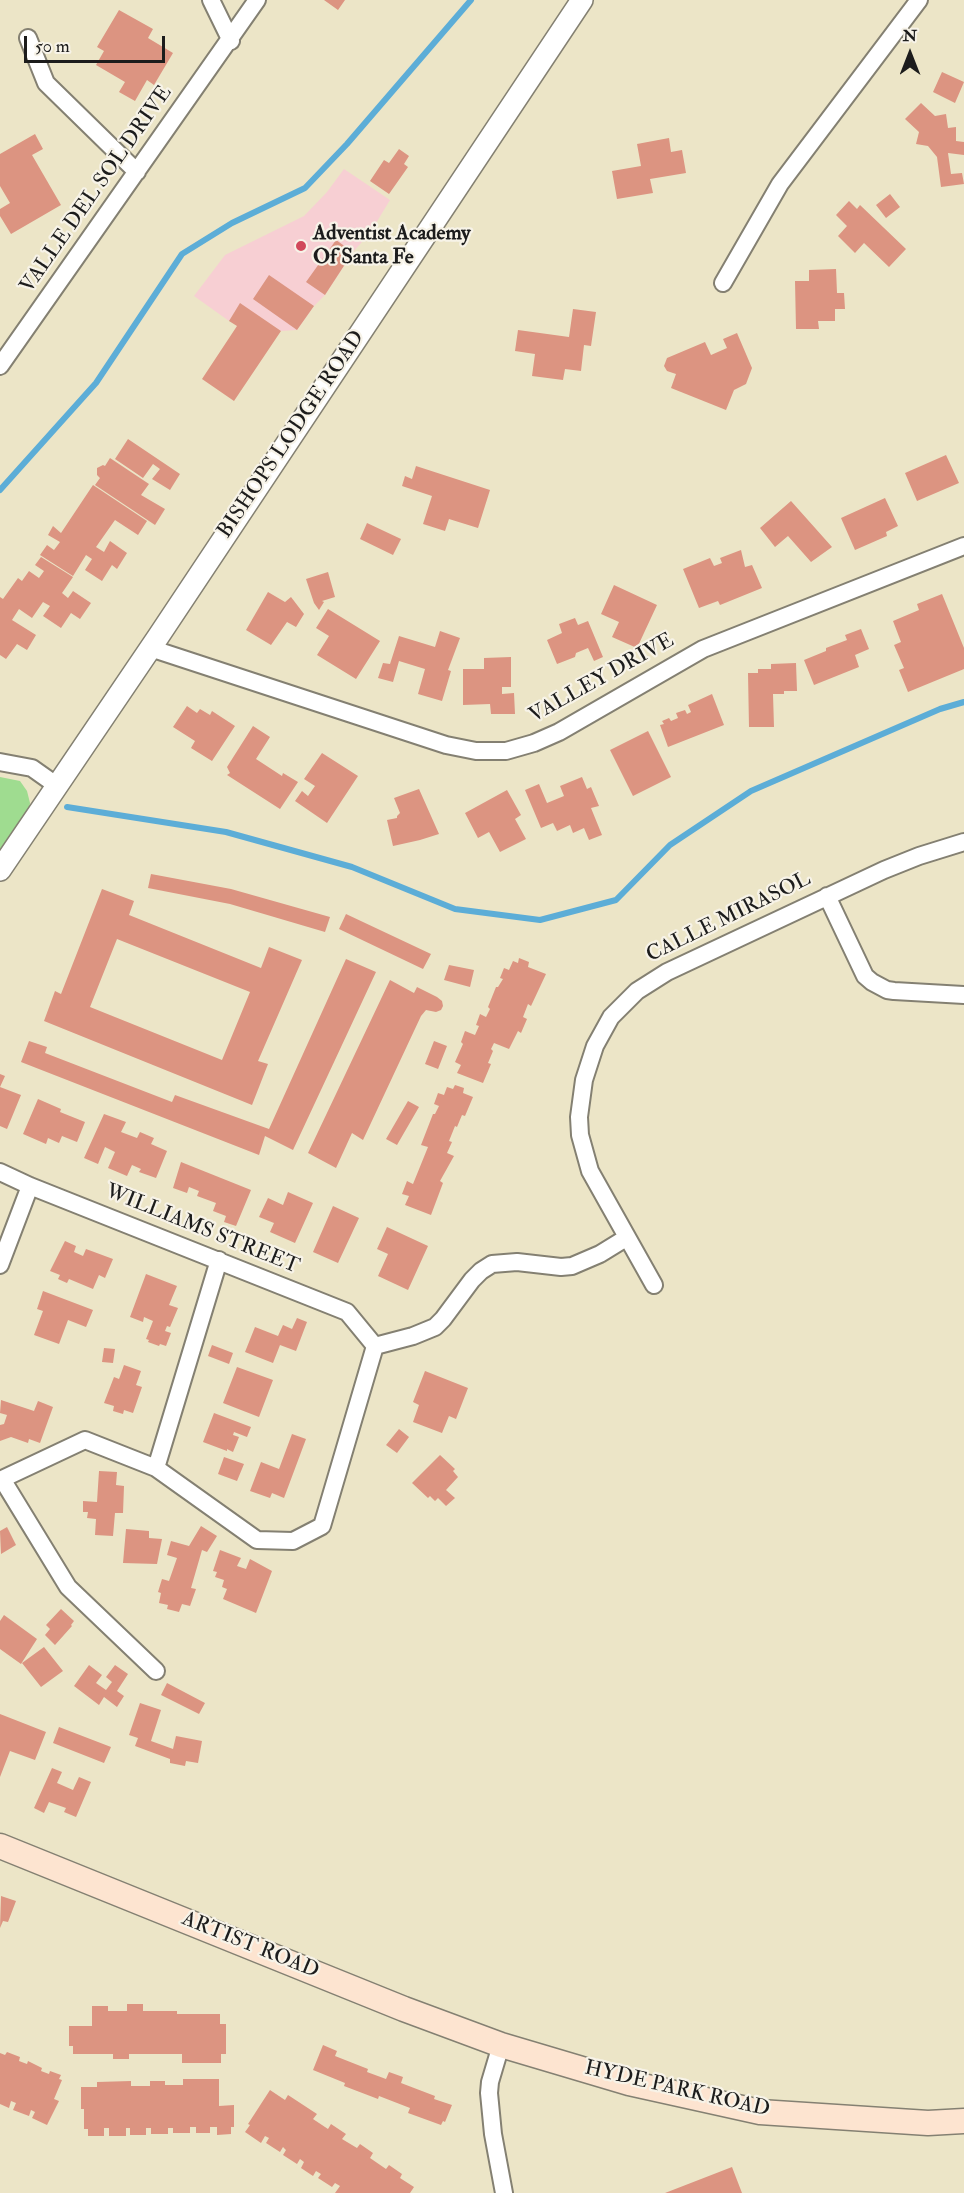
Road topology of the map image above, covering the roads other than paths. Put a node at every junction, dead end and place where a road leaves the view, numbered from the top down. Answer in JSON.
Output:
{"nodes":[{"id":1,"x":212,"y":0,"type":"edge"},
{"id":2,"x":257,"y":0,"type":"edge"},
{"id":3,"x":582,"y":0,"type":"edge"},
{"id":4,"x":919,"y":0,"type":"edge"},
{"id":5,"x":28,"y":38,"type":"dead end"},
{"id":6,"x":231,"y":41,"type":"junction"},
{"id":7,"x":137,"y":172,"type":"junction"},
{"id":8,"x":723,"y":283,"type":"dead end"},
{"id":9,"x":0,"y":366,"type":"edge"},
{"id":10,"x":964,"y":546,"type":"edge"},
{"id":11,"x":150,"y":648,"type":"junction"},
{"id":12,"x":0,"y":762,"type":"edge"},
{"id":13,"x":56,"y":785,"type":"junction"},
{"id":14,"x":964,"y":842,"type":"edge"},
{"id":15,"x":0,"y":870,"type":"edge"},
{"id":16,"x":827,"y":896,"type":"junction"},
{"id":17,"x":964,"y":995,"type":"edge"},
{"id":18,"x":0,"y":1172,"type":"edge"},
{"id":19,"x":30,"y":1186,"type":"junction"},
{"id":20,"x":626,"y":1238,"type":"junction"},
{"id":21,"x":219,"y":1260,"type":"junction"},
{"id":22,"x":0,"y":1265,"type":"edge"},
{"id":23,"x":654,"y":1285,"type":"dead end"},
{"id":24,"x":375,"y":1346,"type":"junction"},
{"id":25,"x":156,"y":1468,"type":"junction"},
{"id":26,"x":1,"y":1479,"type":"edge"},
{"id":27,"x":156,"y":1671,"type":"dead end"},
{"id":28,"x":0,"y":1845,"type":"edge"},
{"id":29,"x":501,"y":2045,"type":"junction"},
{"id":30,"x":964,"y":2121,"type":"edge"},
{"id":31,"x":504,"y":2193,"type":"edge"}],
"edges":[{"from":1,"to":6,"type":"street"},
{"from":2,"to":6,"type":"street","name":"VALLE DEL SOL DRIVE"},
{"from":3,"to":11,"type":"street","name":"BISHOPS LODGE ROAD"},
{"from":4,"to":8,"type":"street"},
{"from":5,"to":7,"type":"street"},
{"from":6,"to":7,"type":"street","name":"VALLE DEL SOL DRIVE"},
{"from":7,"to":9,"type":"street","name":"VALLE DEL SOL DRIVE"},
{"from":10,"to":11,"type":"street","name":"VALLEY DRIVE"},
{"from":11,"to":13,"type":"street","name":"BISHOPS LODGE ROAD"},
{"from":12,"to":13,"type":"street"},
{"from":13,"to":15,"type":"street","name":"BISHOPS LODGE ROAD"},
{"from":14,"to":16,"type":"street","name":"CALLE MIRASOL"},
{"from":16,"to":17,"type":"street"},
{"from":16,"to":20,"type":"street","name":"CALLE MIRASOL"},
{"from":18,"to":19,"type":"street","name":"WILLIAMS STREET"},
{"from":19,"to":21,"type":"street","name":"WILLIAMS STREET"},
{"from":19,"to":22,"type":"street"},
{"from":20,"to":23,"type":"street","name":"CALLE MIRASOL"},
{"from":20,"to":24,"type":"street"},
{"from":21,"to":24,"type":"street","name":"WILLIAMS STREET"},
{"from":21,"to":25,"type":"street"},
{"from":24,"to":25,"type":"street"},
{"from":25,"to":26,"type":"street"},
{"from":26,"to":27,"type":"street"},
{"from":28,"to":29,"type":"main road","name":"ARTIST ROAD"},
{"from":29,"to":30,"type":"main road","name":"HYDE PARK ROAD"},
{"from":29,"to":31,"type":"street"}]}
